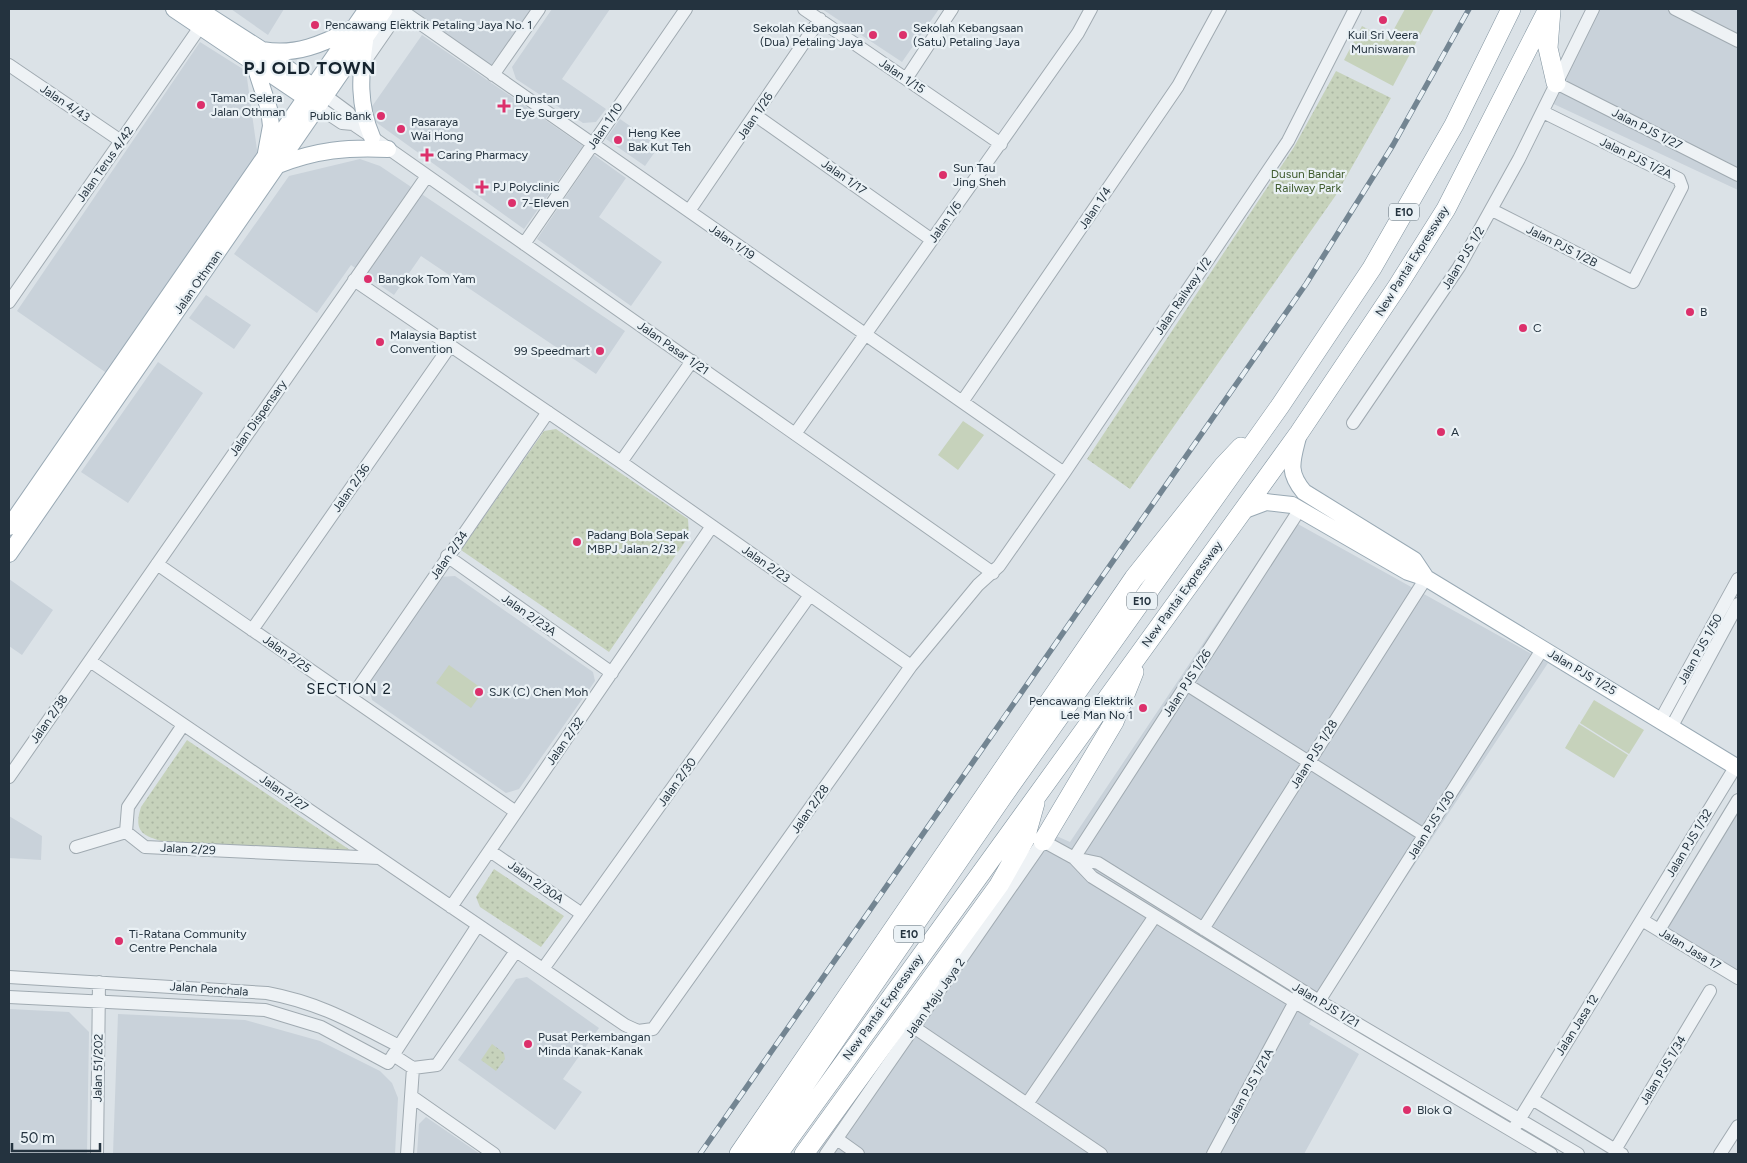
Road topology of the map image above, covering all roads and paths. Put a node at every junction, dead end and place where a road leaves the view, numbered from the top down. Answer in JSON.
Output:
{"nodes":[{"id":1,"x":174,"y":9,"type":"edge"},
{"id":2,"x":198,"y":9,"type":"edge"},
{"id":3,"x":367,"y":9,"type":"edge"},
{"id":4,"x":396,"y":9,"type":"edge"},
{"id":5,"x":539,"y":9,"type":"edge"},
{"id":6,"x":686,"y":9,"type":"edge"},
{"id":7,"x":804,"y":9,"type":"edge"},
{"id":8,"x":952,"y":9,"type":"edge"},
{"id":9,"x":1090,"y":9,"type":"edge"},
{"id":10,"x":1220,"y":9,"type":"edge"},
{"id":11,"x":1355,"y":9,"type":"edge"},
{"id":12,"x":1510,"y":9,"type":"edge"},
{"id":13,"x":1549,"y":9,"type":"edge"},
{"id":14,"x":1593,"y":9,"type":"edge"},
{"id":15,"x":1675,"y":9,"type":"edge"},
{"id":16,"x":820,"y":20,"type":"junction"},
{"id":17,"x":200,"y":27,"type":"junction"},
{"id":18,"x":360,"y":32,"type":"junction"},
{"id":19,"x":1738,"y":41,"type":"edge"},
{"id":20,"x":258,"y":57,"type":"junction"},
{"id":21,"x":9,"y":65,"type":"edge"},
{"id":22,"x":362,"y":65,"type":"junction"},
{"id":23,"x":493,"y":74,"type":"junction"},
{"id":24,"x":906,"y":79,"type":"junction"},
{"id":25,"x":1556,"y":83,"type":"junction"},
{"id":26,"x":316,"y":97,"type":"junction"},
{"id":27,"x":1543,"y":112,"type":"junction"},
{"id":28,"x":755,"y":115,"type":"junction"},
{"id":29,"x":372,"y":137,"type":"junction"},
{"id":30,"x":121,"y":141,"type":"junction"},
{"id":31,"x":593,"y":144,"type":"junction"},
{"id":32,"x":1001,"y":144,"type":"junction"},
{"id":33,"x":388,"y":149,"type":"junction"},
{"id":34,"x":272,"y":161,"type":"junction"},
{"id":35,"x":1738,"y":175,"type":"edge"},
{"id":36,"x":427,"y":176,"type":"junction"},
{"id":37,"x":1492,"y":210,"type":"junction"},
{"id":38,"x":689,"y":211,"type":"junction"},
{"id":39,"x":932,"y":240,"type":"junction"},
{"id":40,"x":524,"y":244,"type":"junction"},
{"id":41,"x":354,"y":280,"type":"junction"},
{"id":42,"x":1633,"y":282,"type":"joint"},
{"id":43,"x":9,"y":302,"type":"edge"},
{"id":44,"x":865,"y":334,"type":"junction"},
{"id":45,"x":450,"y":346,"type":"junction"},
{"id":46,"x":692,"y":361,"type":"junction"},
{"id":47,"x":962,"y":402,"type":"junction"},
{"id":48,"x":1280,"y":406,"type":"junction"},
{"id":49,"x":548,"y":412,"type":"junction"},
{"id":50,"x":1353,"y":423,"type":"dead end"},
{"id":51,"x":1299,"y":433,"type":"junction"},
{"id":52,"x":795,"y":434,"type":"junction"},
{"id":53,"x":621,"y":462,"type":"junction"},
{"id":54,"x":1064,"y":473,"type":"junction"},
{"id":55,"x":1300,"y":509,"type":"junction"},
{"id":56,"x":1242,"y":512,"type":"junction"},
{"id":57,"x":712,"y":526,"type":"junction"},
{"id":58,"x":9,"y":527,"type":"edge"},
{"id":59,"x":9,"y":554,"type":"edge"},
{"id":60,"x":447,"y":556,"type":"junction"},
{"id":61,"x":157,"y":564,"type":"junction"},
{"id":62,"x":993,"y":573,"type":"junction"},
{"id":63,"x":1426,"y":578,"type":"junction"},
{"id":64,"x":1738,"y":579,"type":"edge"},
{"id":65,"x":810,"y":595,"type":"junction"},
{"id":66,"x":1738,"y":604,"type":"edge"},
{"id":67,"x":252,"y":630,"type":"junction"},
{"id":68,"x":1145,"y":646,"type":"junction"},
{"id":69,"x":1543,"y":648,"type":"junction"},
{"id":70,"x":90,"y":661,"type":"junction"},
{"id":71,"x":911,"y":666,"type":"junction"},
{"id":72,"x":612,"y":673,"type":"junction"},
{"id":73,"x":1186,"y":684,"type":"junction"},
{"id":74,"x":351,"y":698,"type":"junction"},
{"id":75,"x":1667,"y":723,"type":"junction"},
{"id":76,"x":183,"y":725,"type":"junction"},
{"id":77,"x":1309,"y":762,"type":"junction"},
{"id":78,"x":1737,"y":767,"type":"edge"},
{"id":79,"x":9,"y":778,"type":"edge"},
{"id":80,"x":1039,"y":790,"type":"junction"},
{"id":81,"x":1738,"y":800,"type":"edge"},
{"id":82,"x":516,"y":812,"type":"junction"},
{"id":83,"x":126,"y":832,"type":"junction"},
{"id":84,"x":1424,"y":836,"type":"junction"},
{"id":85,"x":1043,"y":841,"type":"junction"},
{"id":86,"x":76,"y":847,"type":"dead end"},
{"id":87,"x":490,"y":850,"type":"junction"},
{"id":88,"x":379,"y":858,"type":"junction"},
{"id":89,"x":1074,"y":858,"type":"junction"},
{"id":90,"x":451,"y":907,"type":"junction"},
{"id":91,"x":582,"y":914,"type":"junction"},
{"id":92,"x":1155,"y":916,"type":"junction"},
{"id":93,"x":1642,"y":920,"type":"junction"},
{"id":94,"x":478,"y":925,"type":"junction"},
{"id":95,"x":1203,"y":929,"type":"junction"},
{"id":96,"x":1659,"y":930,"type":"junction"},
{"id":97,"x":516,"y":951,"type":"junction"},
{"id":98,"x":543,"y":969,"type":"junction"},
{"id":99,"x":9,"y":977,"type":"edge"},
{"id":100,"x":1738,"y":978,"type":"edge"},
{"id":101,"x":99,"y":982,"type":"junction"},
{"id":102,"x":1302,"y":990,"type":"junction"},
{"id":103,"x":1710,"y":991,"type":"dead end"},
{"id":104,"x":9,"y":997,"type":"edge"},
{"id":105,"x":99,"y":1001,"type":"junction"},
{"id":106,"x":1319,"y":1001,"type":"junction"},
{"id":107,"x":1295,"y":1002,"type":"junction"},
{"id":108,"x":625,"y":1025,"type":"joint"},
{"id":109,"x":915,"y":1028,"type":"junction"},
{"id":110,"x":393,"y":1055,"type":"junction"},
{"id":111,"x":413,"y":1068,"type":"junction"},
{"id":112,"x":411,"y":1096,"type":"junction"},
{"id":113,"x":1532,"y":1099,"type":"junction"},
{"id":114,"x":1027,"y":1104,"type":"junction"},
{"id":115,"x":1520,"y":1119,"type":"junction"},
{"id":116,"x":1738,"y":1126,"type":"edge"},
{"id":117,"x":1512,"y":1131,"type":"junction"},
{"id":118,"x":837,"y":1139,"type":"junction"},
{"id":119,"x":1618,"y":1152,"type":"edge"},
{"id":120,"x":97,"y":1154,"type":"edge"},
{"id":121,"x":407,"y":1154,"type":"edge"},
{"id":122,"x":494,"y":1154,"type":"edge"},
{"id":123,"x":739,"y":1154,"type":"edge"},
{"id":124,"x":757,"y":1154,"type":"edge"},
{"id":125,"x":778,"y":1154,"type":"edge"},
{"id":126,"x":804,"y":1154,"type":"edge"},
{"id":127,"x":826,"y":1154,"type":"edge"},
{"id":128,"x":858,"y":1154,"type":"edge"},
{"id":129,"x":1101,"y":1154,"type":"edge"},
{"id":130,"x":1212,"y":1154,"type":"edge"},
{"id":131,"x":1551,"y":1154,"type":"edge"},
{"id":132,"x":1578,"y":1154,"type":"edge"},
{"id":133,"x":1720,"y":1154,"type":"edge"}],
"edges":[{"from":1,"to":17,"type":"main road"},
{"from":2,"to":20,"type":"main road"},
{"from":3,"to":18,"type":"main road","name":"Jalan Othman"},
{"from":4,"to":18,"type":"main road","name":"Jalan Othman"},
{"from":4,"to":22,"type":"street"},
{"from":4,"to":23,"type":"street","name":"Jalan 1/19"},
{"from":5,"to":23,"type":"street"},
{"from":6,"to":31,"type":"street","name":"Jalan 1/10"},
{"from":7,"to":16,"type":"street","name":"Jalan 1/15"},
{"from":8,"to":24,"type":"street"},
{"from":9,"to":32,"type":"street","name":"Jalan 1/6"},
{"from":10,"to":47,"type":"street","name":"Jalan 1/4"},
{"from":11,"to":54,"type":"street","name":"Jalan Railway 1/2"},
{"from":12,"to":48,"type":"highway","name":"New Pantai Expressway","number":"E10"},
{"from":13,"to":25,"type":"highway"},
{"from":13,"to":51,"type":"highway","name":"New Pantai Expressway","number":"E10"},
{"from":14,"to":25,"type":"street","name":"Jalan PJS 1/2"},
{"from":15,"to":19,"type":"street"},
{"from":16,"to":24,"type":"street","name":"Jalan 1/15"},
{"from":16,"to":28,"type":"street","name":"Jalan 1/26"},
{"from":17,"to":20,"type":"main road"},
{"from":17,"to":30,"type":"street","name":"Jalan Terus 4/42"},
{"from":18,"to":20,"type":"main road"},
{"from":18,"to":22,"type":"main road"},
{"from":18,"to":26,"type":"main road","name":"Jalan Othman"},
{"from":20,"to":26,"type":"main road"},
{"from":20,"to":34,"type":"main road"},
{"from":21,"to":30,"type":"street","name":"Jalan 4/43"},
{"from":22,"to":29,"type":"main road"},
{"from":23,"to":31,"type":"street","name":"Jalan 1/19"},
{"from":24,"to":32,"type":"street","name":"Jalan 1/15"},
{"from":25,"to":27,"type":"street","name":"Jalan PJS 1/2"},
{"from":25,"to":35,"type":"street","name":"Jalan PJS 1/27"},
{"from":26,"to":29,"type":"street","name":"Jalan Pasar 1/21"},
{"from":26,"to":34,"type":"main road","name":"Jalan Othman"},
{"from":27,"to":37,"type":"street","name":"Jalan PJS 1/2"},
{"from":27,"to":42,"type":"street","name":"Jalan PJS 1/2A"},
{"from":28,"to":38,"type":"street","name":"Jalan 1/26"},
{"from":28,"to":39,"type":"street","name":"Jalan 1/17"},
{"from":29,"to":33,"type":"street","name":"Jalan Pasar 1/21"},
{"from":30,"to":43,"type":"street","name":"Jalan Terus 4/42"},
{"from":31,"to":38,"type":"street","name":"Jalan 1/19"},
{"from":31,"to":40,"type":"street","name":"Jalan 1/10"},
{"from":32,"to":39,"type":"street","name":"Jalan 1/6"},
{"from":33,"to":34,"type":"main road"},
{"from":33,"to":36,"type":"street","name":"Jalan Pasar 1/21"},
{"from":34,"to":58,"type":"main road","name":"Jalan Othman"},
{"from":34,"to":59,"type":"main road","name":"Jalan Othman"},
{"from":36,"to":40,"type":"street","name":"Jalan Pasar 1/21"},
{"from":36,"to":41,"type":"street","name":"Jalan Dispensary"},
{"from":37,"to":42,"type":"street","name":"Jalan PJS 1/2B"},
{"from":37,"to":50,"type":"street","name":"Jalan PJS 1/2"},
{"from":38,"to":44,"type":"street","name":"Jalan 1/19"},
{"from":39,"to":44,"type":"street","name":"Jalan 1/6"},
{"from":40,"to":46,"type":"street","name":"Jalan Pasar 1/21"},
{"from":41,"to":45,"type":"street","name":"Jalan 2/23"},
{"from":41,"to":61,"type":"street","name":"Jalan Dispensary"},
{"from":44,"to":47,"type":"street","name":"Jalan 1/19"},
{"from":44,"to":52,"type":"street","name":"Jalan 1/6"},
{"from":45,"to":49,"type":"street","name":"Jalan 2/23"},
{"from":45,"to":67,"type":"street","name":"Jalan 2/36"},
{"from":46,"to":52,"type":"street","name":"Jalan Pasar 1/21"},
{"from":46,"to":53,"type":"street"},
{"from":47,"to":54,"type":"street","name":"Jalan 1/19"},
{"from":48,"to":123,"type":"highway"},
{"from":48,"to":124,"type":"highway","name":"New Pantai Expressway","number":"E10"},
{"from":49,"to":53,"type":"street","name":"Jalan 2/23"},
{"from":49,"to":60,"type":"street","name":"Jalan 2/34"},
{"from":51,"to":56,"type":"highway","name":"New Pantai Expressway","number":"E10"},
{"from":51,"to":63,"type":"main road","name":"Jalan PJS 1/25"},
{"from":52,"to":62,"type":"street","name":"Jalan Pasar 1/21"},
{"from":53,"to":57,"type":"street","name":"Jalan 2/23"},
{"from":54,"to":62,"type":"street","name":"Jalan Railway 1/2"},
{"from":55,"to":56,"type":"main road","name":"Jalan PJS 1/25"},
{"from":55,"to":63,"type":"main road","name":"Jalan PJS 1/25"},
{"from":55,"to":73,"type":"street","name":"Jalan PJS 1/26"},
{"from":56,"to":68,"type":"highway","name":"New Pantai Expressway","number":"E10"},
{"from":57,"to":65,"type":"street","name":"Jalan 2/23"},
{"from":57,"to":72,"type":"street","name":"Jalan 2/32"},
{"from":60,"to":72,"type":"street","name":"Jalan 2/23A"},
{"from":60,"to":74,"type":"street","name":"Jalan 2/34"},
{"from":61,"to":67,"type":"street","name":"Jalan 2/25"},
{"from":61,"to":70,"type":"street","name":"Jalan Dispensary"},
{"from":62,"to":71,"type":"street","name":"Jalan 2/28"},
{"from":63,"to":69,"type":"main road","name":"Jalan PJS 1/25"},
{"from":63,"to":77,"type":"street","name":"Jalan PJS 1/28"},
{"from":64,"to":75,"type":"street","name":"Jalan PJS 1/50"},
{"from":65,"to":71,"type":"street","name":"Jalan 2/23"},
{"from":65,"to":91,"type":"street","name":"Jalan 2/30"},
{"from":66,"to":75,"type":"street","name":"Jalan PJS 1/50"},
{"from":67,"to":74,"type":"street","name":"Jalan 2/25"},
{"from":68,"to":80,"type":"highway","name":"New Pantai Expressway","number":"E10"},
{"from":68,"to":85,"type":"highway"},
{"from":69,"to":75,"type":"main road","name":"Jalan PJS 1/25"},
{"from":69,"to":84,"type":"street","name":"Jalan PJS 1/30"},
{"from":70,"to":76,"type":"street","name":"Jalan 2/27"},
{"from":70,"to":79,"type":"street","name":"Jalan 2/38"},
{"from":71,"to":108,"type":"street","name":"Jalan 2/28"},
{"from":72,"to":82,"type":"street","name":"Jalan 2/32"},
{"from":73,"to":77,"type":"street"},
{"from":73,"to":89,"type":"street","name":"Jalan PJS 1/26"},
{"from":74,"to":82,"type":"street","name":"Jalan 2/25"},
{"from":75,"to":78,"type":"main road","name":"Jalan PJS 1/25"},
{"from":76,"to":83,"type":"street"},
{"from":76,"to":88,"type":"street","name":"Jalan 2/27"},
{"from":77,"to":84,"type":"street"},
{"from":77,"to":95,"type":"street","name":"Jalan PJS 1/28"},
{"from":78,"to":93,"type":"street","name":"Jalan PJS 1/32"},
{"from":80,"to":125,"type":"highway","name":"New Pantai Expressway","number":"E10"},
{"from":80,"to":126,"type":"highway"},
{"from":81,"to":96,"type":"street","name":"Jalan PJS 1/32"},
{"from":82,"to":87,"type":"street","name":"Jalan 2/32"},
{"from":83,"to":86,"type":"street"},
{"from":83,"to":88,"type":"street","name":"Jalan 2/29"},
{"from":84,"to":106,"type":"street","name":"Jalan PJS 1/30"},
{"from":85,"to":89,"type":"street","name":"Jalan PJS 1/21"},
{"from":85,"to":109,"type":"street","name":"Jalan Maju Jaya 2"},
{"from":87,"to":90,"type":"street","name":"Jalan 2/32"},
{"from":87,"to":91,"type":"street","name":"Jalan 2/30A"},
{"from":88,"to":90,"type":"street","name":"Jalan 2/27"},
{"from":89,"to":92,"type":"street","name":"Jalan PJS 1/21"},
{"from":89,"to":95,"type":"street","name":"Jalan PJS 1/21"},
{"from":90,"to":94,"type":"street","name":"Jalan 2/27"},
{"from":91,"to":98,"type":"street","name":"Jalan 2/30"},
{"from":92,"to":107,"type":"street","name":"Jalan PJS 1/21"},
{"from":92,"to":114,"type":"street"},
{"from":93,"to":96,"type":"street","name":"Jalan Jasa 17"},
{"from":93,"to":113,"type":"street","name":"Jalan Jasa 12"},
{"from":94,"to":97,"type":"street","name":"Jalan 2/27"},
{"from":94,"to":110,"type":"street"},
{"from":95,"to":102,"type":"street","name":"Jalan PJS 1/21"},
{"from":96,"to":100,"type":"street","name":"Jalan Jasa 17"},
{"from":97,"to":98,"type":"street","name":"Jalan 2/27"},
{"from":97,"to":111,"type":"street"},
{"from":98,"to":108,"type":"street","name":"Jalan 2/27"},
{"from":99,"to":101,"type":"street","name":"Jalan Penchala"},
{"from":101,"to":105,"type":"street","name":"Jalan 51/202"},
{"from":101,"to":110,"type":"street","name":"Jalan Penchala"},
{"from":102,"to":106,"type":"street","name":"Jalan PJS 1/21"},
{"from":102,"to":107,"type":"street","name":"Jalan PJS 1/21A"},
{"from":103,"to":119,"type":"street","name":"Jalan PJS 1/34"},
{"from":104,"to":105,"type":"street","name":"Jalan Penchala"},
{"from":105,"to":110,"type":"street","name":"Jalan Penchala"},
{"from":105,"to":120,"type":"street","name":"Jalan 51/202"},
{"from":106,"to":115,"type":"street","name":"Jalan PJS 1/21"},
{"from":107,"to":117,"type":"street","name":"Jalan PJS 1/21"},
{"from":107,"to":130,"type":"street","name":"Jalan PJS 1/21A"},
{"from":109,"to":114,"type":"street"},
{"from":109,"to":118,"type":"street","name":"Jalan Maju Jaya 2"},
{"from":110,"to":111,"type":"street","name":"Jalan Penchala"},
{"from":111,"to":112,"type":"street"},
{"from":112,"to":121,"type":"street"},
{"from":112,"to":122,"type":"street"},
{"from":113,"to":115,"type":"street","name":"Jalan Jasa 12"},
{"from":113,"to":119,"type":"street"},
{"from":114,"to":129,"type":"street"},
{"from":115,"to":117,"type":"street","name":"Jalan Jasa 12"},
{"from":115,"to":132,"type":"street","name":"Jalan PJS 1/21"},
{"from":116,"to":133,"type":"street"},
{"from":117,"to":131,"type":"street","name":"Jalan PJS 1/21"},
{"from":118,"to":127,"type":"street","name":"Jalan Maju Jaya 2"},
{"from":118,"to":128,"type":"street"}]}
